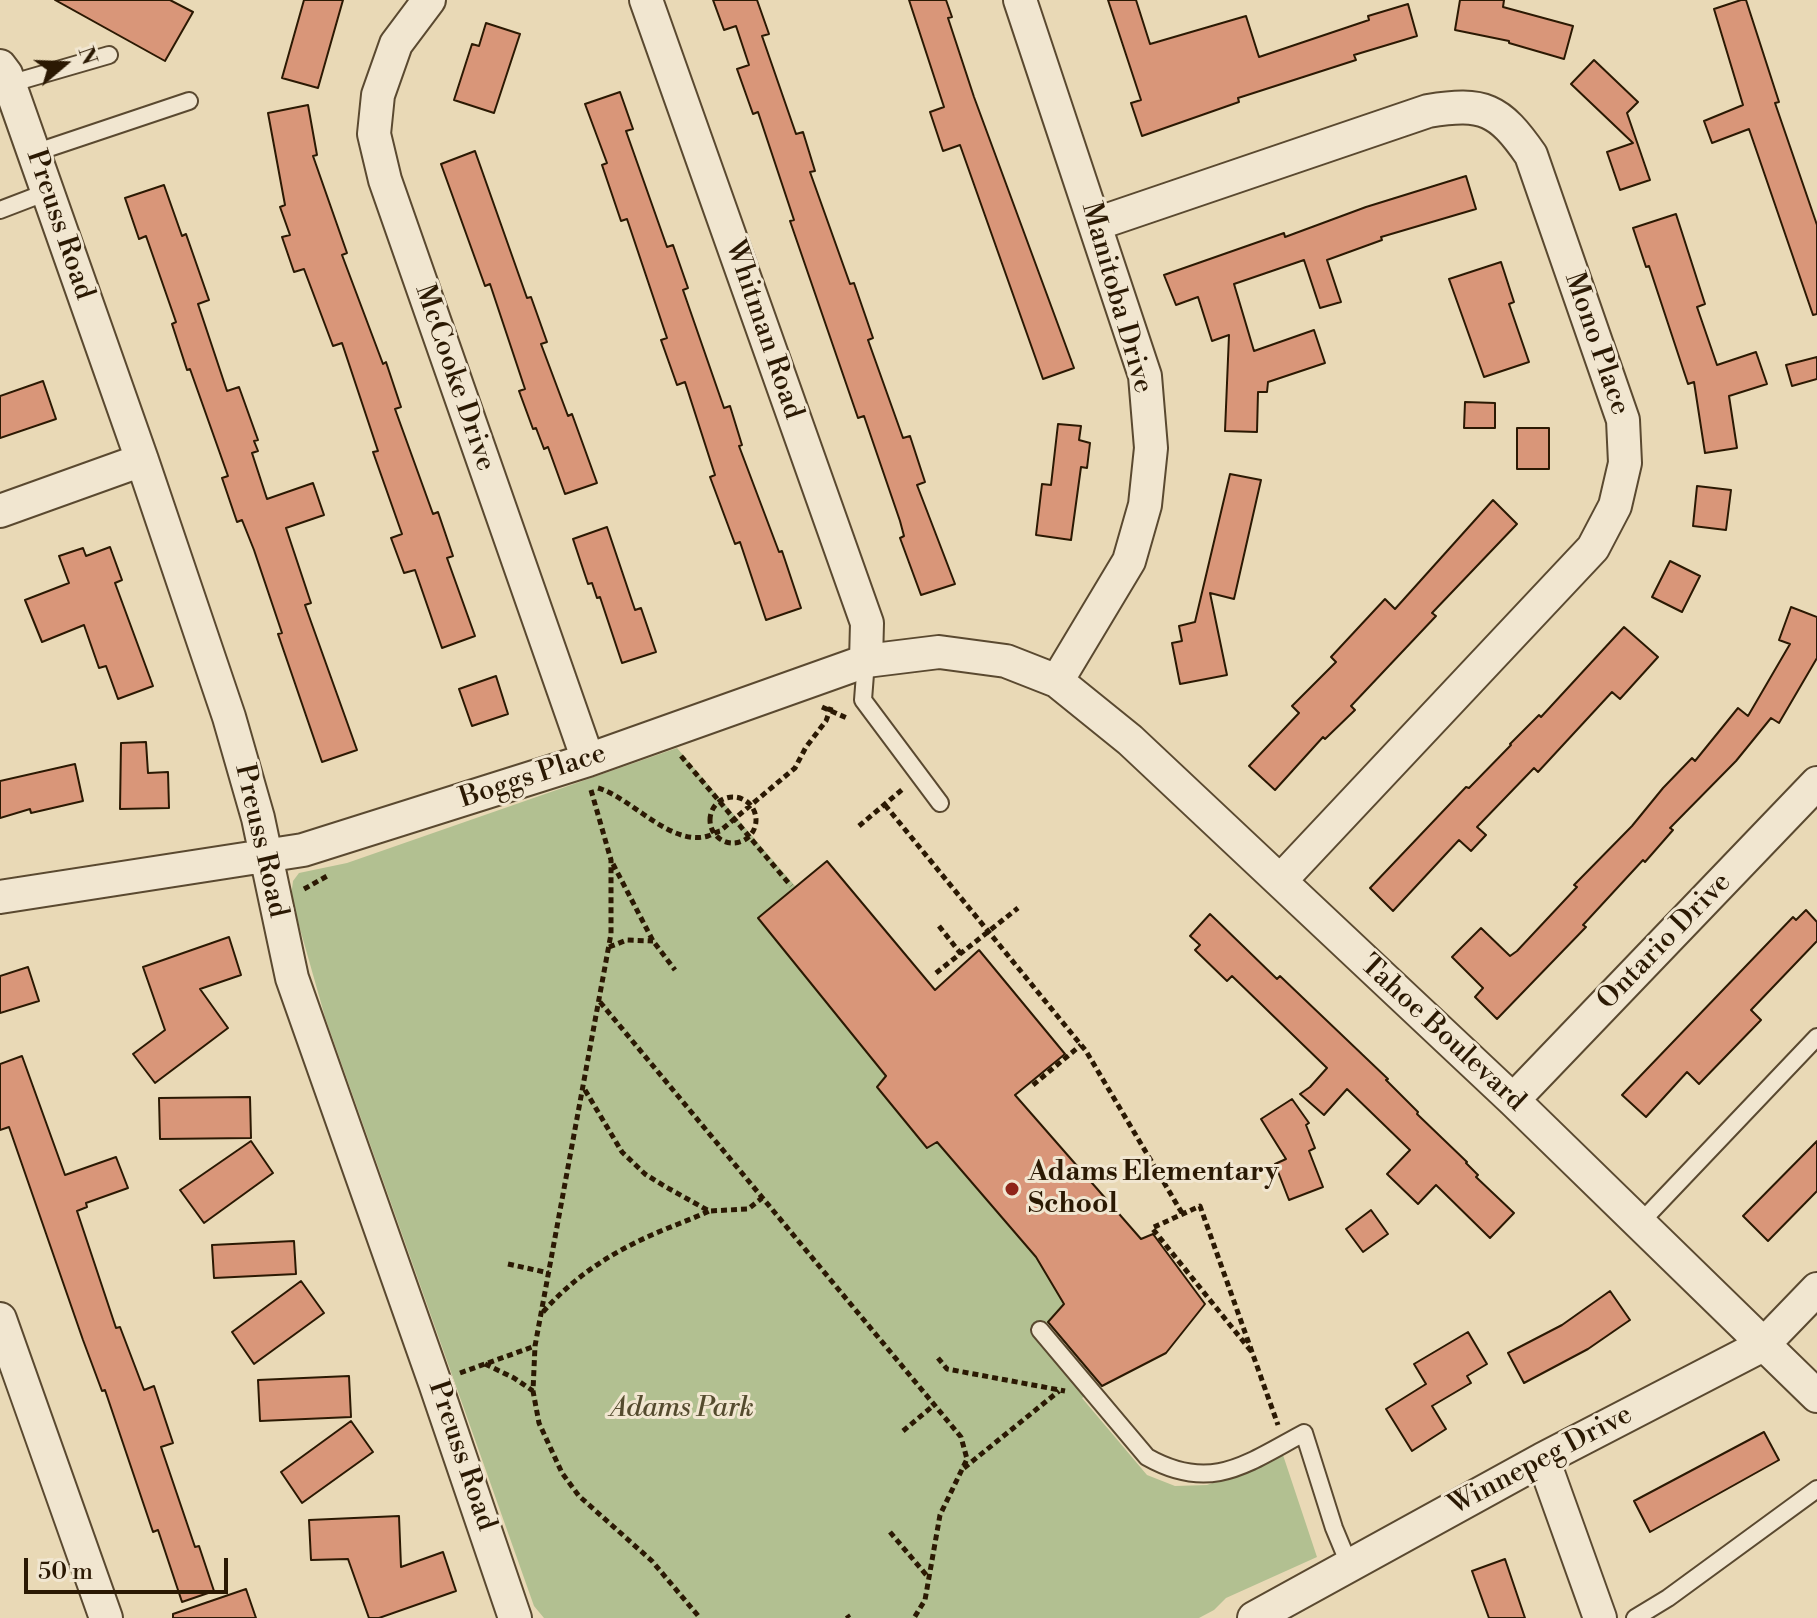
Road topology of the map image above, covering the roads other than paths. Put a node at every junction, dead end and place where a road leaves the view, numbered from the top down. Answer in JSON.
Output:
{"nodes":[{"id":1,"x":429,"y":0,"type":"edge"},
{"id":2,"x":646,"y":0,"type":"edge"},
{"id":3,"x":1020,"y":0,"type":"edge"},
{"id":4,"x":109,"y":55,"type":"dead end"},
{"id":5,"x":5,"y":75,"type":"edge"},
{"id":6,"x":189,"y":101,"type":"dead end"},
{"id":7,"x":34,"y":153,"type":"junction"},
{"id":8,"x":47,"y":192,"type":"junction"},
{"id":9,"x":0,"y":210,"type":"edge"},
{"id":10,"x":1096,"y":224,"type":"junction"},
{"id":11,"x":142,"y":460,"type":"junction"},
{"id":12,"x":0,"y":511,"type":"edge"},
{"id":13,"x":866,"y":661,"type":"junction"},
{"id":14,"x":1057,"y":681,"type":"junction"},
{"id":15,"x":594,"y":775,"type":"junction"},
{"id":16,"x":1817,"y":783,"type":"edge"},
{"id":17,"x":940,"y":803,"type":"dead end"},
{"id":18,"x":266,"y":858,"type":"junction"},
{"id":19,"x":1280,"y":881,"type":"junction"},
{"id":20,"x":0,"y":897,"type":"edge"},
{"id":21,"x":1817,"y":1037,"type":"edge"},
{"id":22,"x":1513,"y":1100,"type":"junction"},
{"id":23,"x":1640,"y":1223,"type":"junction"},
{"id":24,"x":1817,"y":1289,"type":"edge"},
{"id":25,"x":0,"y":1319,"type":"edge"},
{"id":26,"x":1040,"y":1330,"type":"dead end"},
{"id":27,"x":1763,"y":1345,"type":"junction"},
{"id":28,"x":1817,"y":1396,"type":"edge"},
{"id":29,"x":1543,"y":1459,"type":"junction"},
{"id":30,"x":1817,"y":1489,"type":"edge"},
{"id":31,"x":1349,"y":1564,"type":"junction"},
{"id":32,"x":106,"y":1618,"type":"edge"},
{"id":33,"x":515,"y":1618,"type":"edge"},
{"id":34,"x":1254,"y":1618,"type":"edge"},
{"id":35,"x":1600,"y":1618,"type":"edge"},
{"id":36,"x":1635,"y":1618,"type":"edge"}],
"edges":[{"from":1,"to":15,"type":"street","name":"McCooke Drive"},
{"from":2,"to":13,"type":"street","name":"Whitman Road"},
{"from":3,"to":10,"type":"street","name":"Manitoba Drive"},
{"from":4,"to":5,"type":"lane"},
{"from":5,"to":7,"type":"street","name":"Preuss Road"},
{"from":6,"to":7,"type":"lane"},
{"from":7,"to":8,"type":"street","name":"Preuss Road"},
{"from":8,"to":9,"type":"lane"},
{"from":8,"to":11,"type":"street","name":"Preuss Road"},
{"from":10,"to":14,"type":"street","name":"Manitoba Drive"},
{"from":10,"to":19,"type":"street","name":"Mono Place"},
{"from":11,"to":12,"type":"street"},
{"from":11,"to":18,"type":"street","name":"Preuss Road"},
{"from":13,"to":14,"type":"street","name":"Boggs Place"},
{"from":13,"to":15,"type":"street","name":"Boggs Place"},
{"from":13,"to":17,"type":"lane"},
{"from":14,"to":19,"type":"street","name":"Tahoe Boulevard"},
{"from":15,"to":18,"type":"street","name":"Boggs Place"},
{"from":16,"to":22,"type":"street","name":"Ontario Drive"},
{"from":18,"to":20,"type":"street","name":"Boggs Place"},
{"from":18,"to":33,"type":"street","name":"Preuss Road"},
{"from":19,"to":22,"type":"street","name":"Tahoe Boulevard"},
{"from":21,"to":23,"type":"lane"},
{"from":22,"to":23,"type":"street","name":"Tahoe Boulevard"},
{"from":23,"to":27,"type":"street","name":"Tahoe Boulevard"},
{"from":24,"to":27,"type":"street","name":"Winnepeg Drive"},
{"from":25,"to":32,"type":"street"},
{"from":26,"to":31,"type":"lane"},
{"from":27,"to":28,"type":"street","name":"Tahoe Boulevard"},
{"from":27,"to":29,"type":"street","name":"Winnepeg Drive"},
{"from":29,"to":31,"type":"street","name":"Winnepeg Drive"},
{"from":29,"to":35,"type":"street"},
{"from":30,"to":36,"type":"lane"},
{"from":31,"to":34,"type":"street","name":"Winnepeg Drive"}]}
